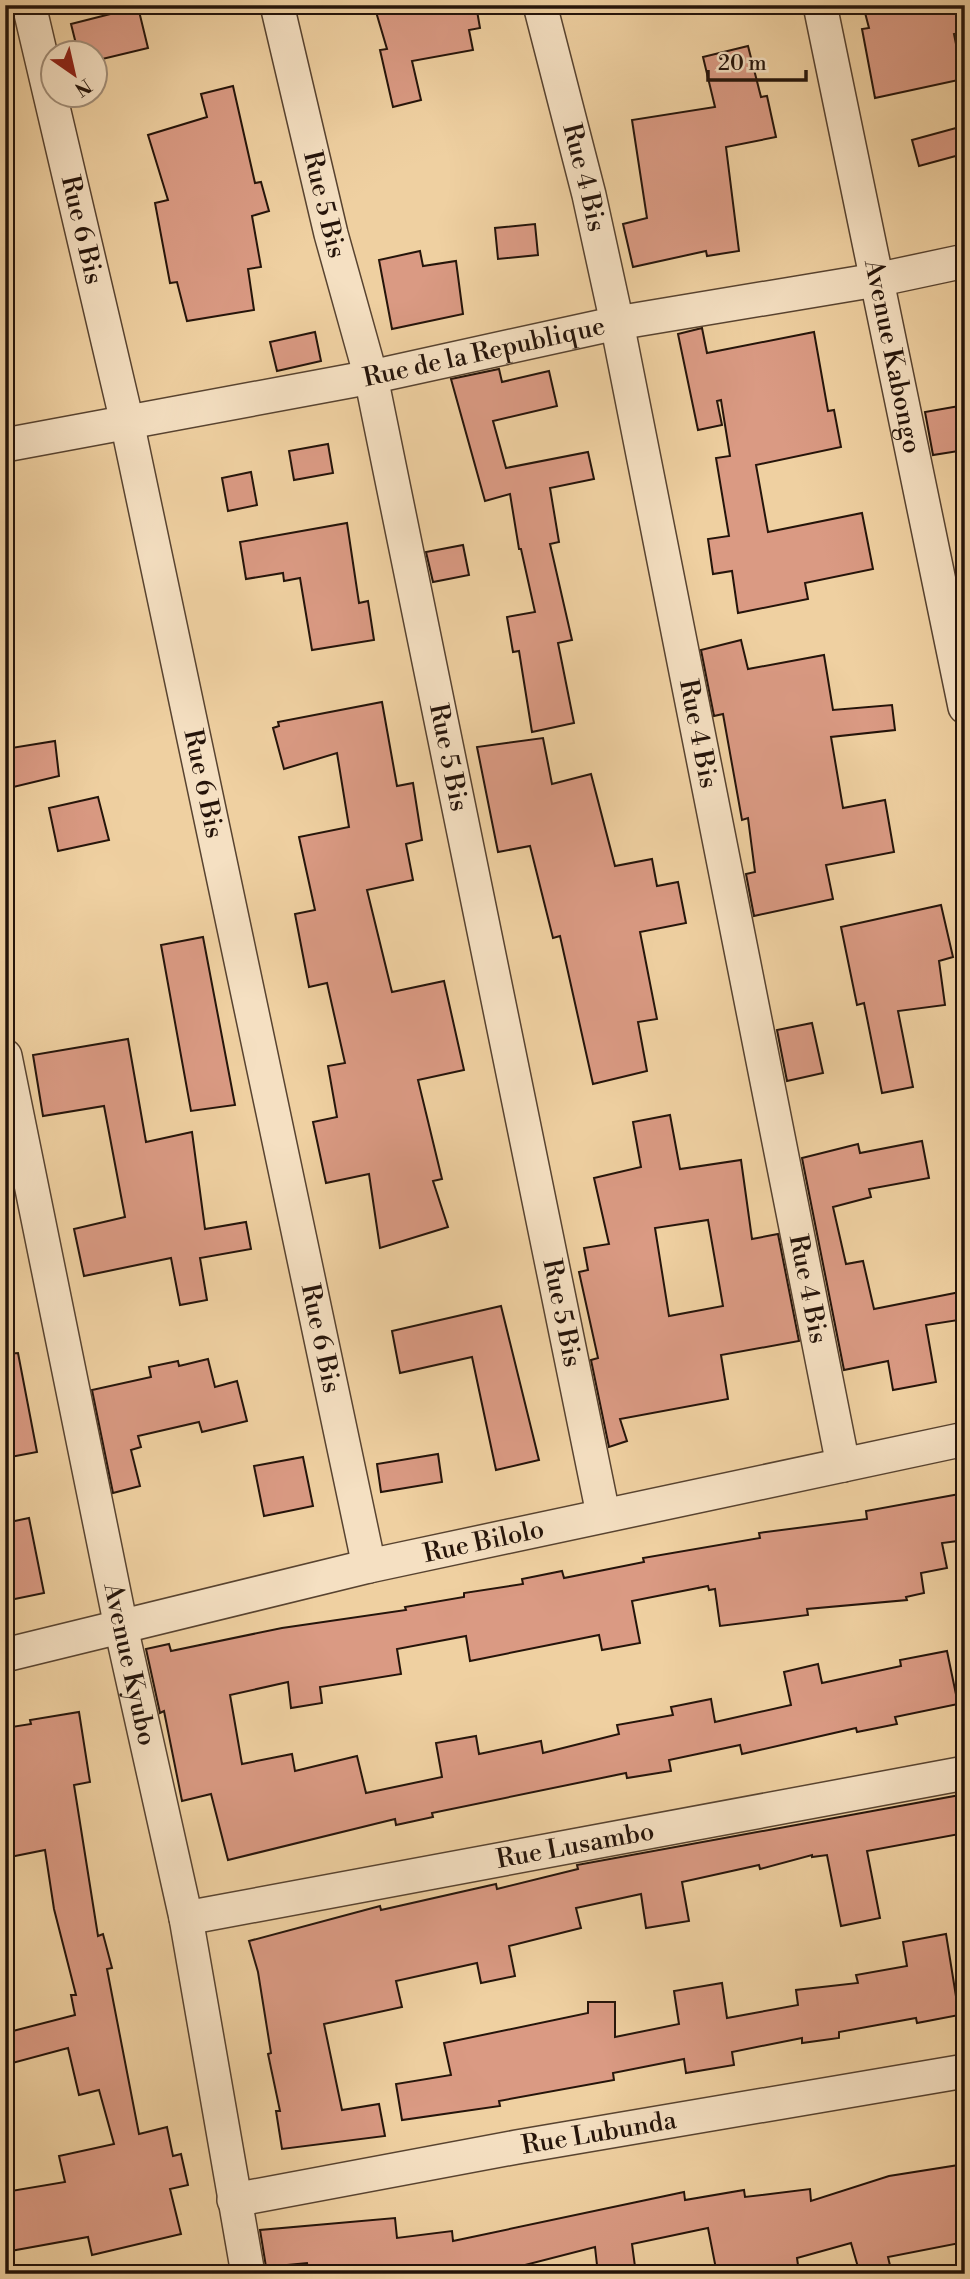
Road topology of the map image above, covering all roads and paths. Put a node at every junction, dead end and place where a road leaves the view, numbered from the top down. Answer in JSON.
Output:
{"nodes":[{"id":1,"x":29,"y":5,"type":"edge"},
{"id":2,"x":277,"y":5,"type":"edge"},
{"id":3,"x":540,"y":5,"type":"edge"},
{"id":4,"x":820,"y":5,"type":"edge"},
{"id":5,"x":965,"y":261,"type":"edge"},
{"id":6,"x":876,"y":280,"type":"junction"},
{"id":7,"x":617,"y":323,"type":"junction"},
{"id":8,"x":371,"y":376,"type":"junction"},
{"id":9,"x":127,"y":422,"type":"junction"},
{"id":10,"x":5,"y":445,"type":"edge"},
{"id":11,"x":965,"y":707,"type":"edge"},
{"id":12,"x":5,"y":1056,"type":"edge"},
{"id":13,"x":965,"y":1438,"type":"edge"},
{"id":14,"x":843,"y":1465,"type":"junction"},
{"id":15,"x":603,"y":1514,"type":"junction"},
{"id":16,"x":369,"y":1566,"type":"junction"},
{"id":17,"x":121,"y":1627,"type":"junction"},
{"id":18,"x":5,"y":1655,"type":"edge"},
{"id":19,"x":965,"y":1773,"type":"edge"},
{"id":20,"x":186,"y":1918,"type":"junction"},
{"id":21,"x":965,"y":2071,"type":"edge"},
{"id":22,"x":233,"y":2200,"type":"junction"},
{"id":23,"x":248,"y":2274,"type":"edge"}],
"edges":[{"from":1,"to":9,"type":"street","name":"Rue 6 Bis"},
{"from":2,"to":8,"type":"street","name":"Rue 5 Bis"},
{"from":3,"to":7,"type":"street","name":"Rue 4 Bis"},
{"from":4,"to":6,"type":"street","name":"Avenue Kabongo"},
{"from":5,"to":6,"type":"street","name":"Rue de la Republique"},
{"from":6,"to":7,"type":"street","name":"Rue de la Republique"},
{"from":6,"to":11,"type":"street","name":"Avenue Kabongo"},
{"from":7,"to":8,"type":"street","name":"Rue de la Republique"},
{"from":7,"to":14,"type":"street","name":"Rue 4 Bis"},
{"from":8,"to":9,"type":"street","name":"Rue de la Republique"},
{"from":8,"to":15,"type":"street","name":"Rue 5 Bis"},
{"from":9,"to":10,"type":"street","name":"Rue de la Republique"},
{"from":9,"to":16,"type":"street","name":"Rue 6 Bis"},
{"from":12,"to":17,"type":"street","name":"Avenue Kyubo"},
{"from":13,"to":14,"type":"street","name":"Rue Bilolo"},
{"from":14,"to":15,"type":"street","name":"Rue Bilolo"},
{"from":15,"to":16,"type":"street","name":"Rue Bilolo"},
{"from":16,"to":17,"type":"street","name":"Rue Bilolo"},
{"from":17,"to":18,"type":"street","name":"Rue Bilolo"},
{"from":17,"to":20,"type":"street","name":"Avenue Kyubo"},
{"from":19,"to":20,"type":"street","name":"Rue Lusambo"},
{"from":20,"to":22,"type":"street","name":"Avenue Kyubo"},
{"from":21,"to":22,"type":"street","name":"Rue Lubunda"},
{"from":22,"to":23,"type":"street","name":"Avenue Kyubo"}]}
